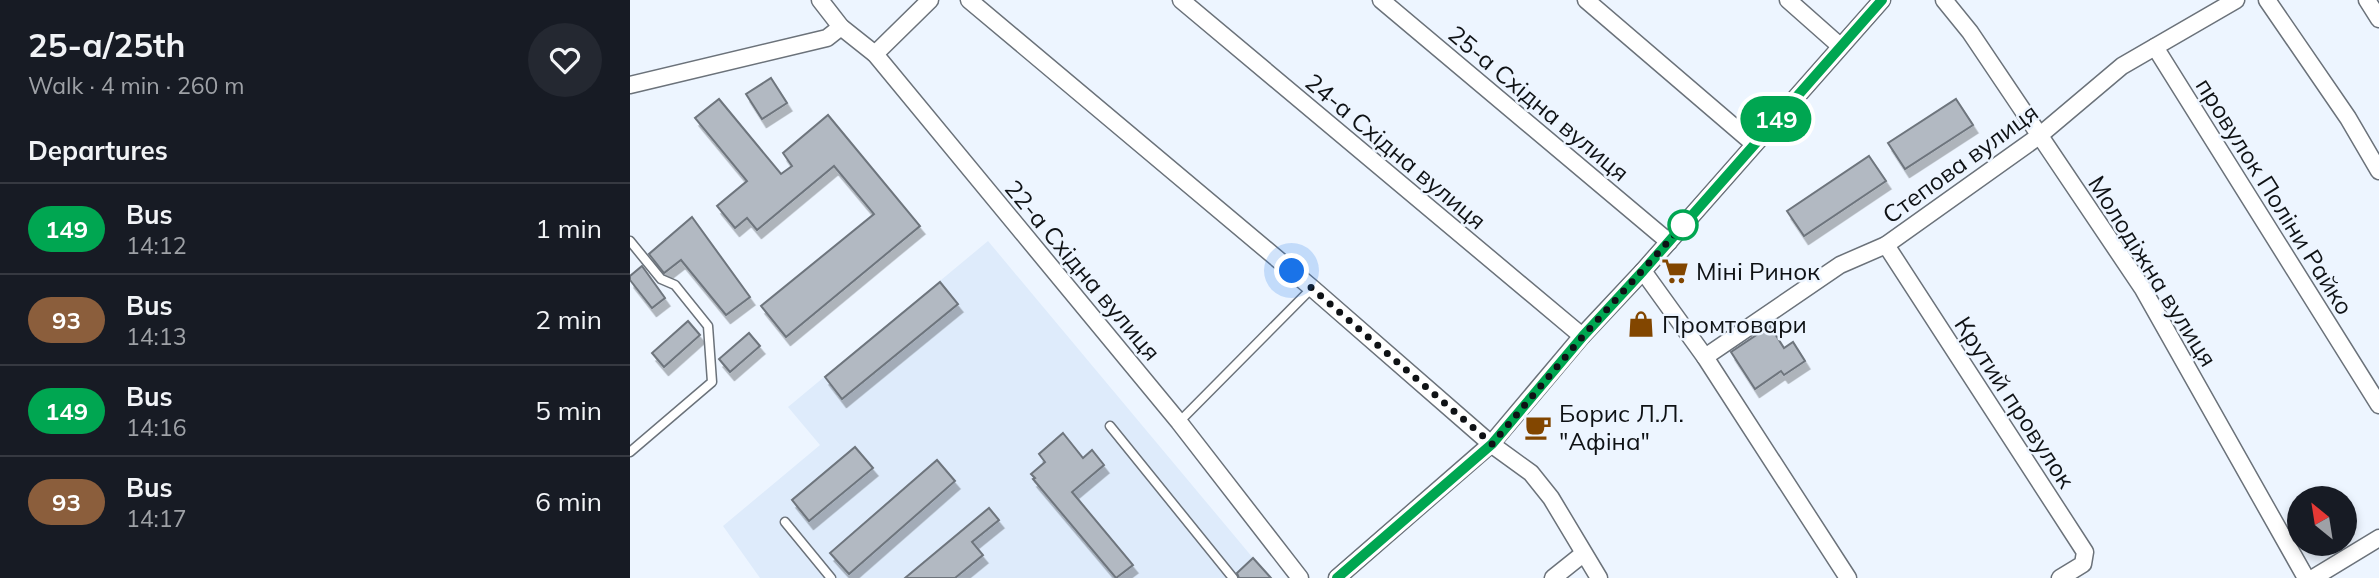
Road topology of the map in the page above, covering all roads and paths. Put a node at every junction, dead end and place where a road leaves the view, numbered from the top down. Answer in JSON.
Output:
{"nodes":[{"id":1,"x":820,"y":0,"type":"edge"},
{"id":2,"x":930,"y":0,"type":"edge"},
{"id":3,"x":969,"y":0,"type":"edge"},
{"id":4,"x":1181,"y":0,"type":"edge"},
{"id":5,"x":1381,"y":0,"type":"edge"},
{"id":6,"x":1586,"y":0,"type":"edge"},
{"id":7,"x":1788,"y":0,"type":"edge"},
{"id":8,"x":1882,"y":0,"type":"edge"},
{"id":9,"x":1944,"y":0,"type":"edge"},
{"id":10,"x":2236,"y":0,"type":"edge"},
{"id":11,"x":2267,"y":0,"type":"edge"},
{"id":12,"x":2367,"y":0,"type":"edge"},
{"id":13,"x":2379,"y":19,"type":"edge"},
{"id":14,"x":841,"y":27,"type":"junction"},
{"id":15,"x":1840,"y":46,"type":"junction"},
{"id":16,"x":2155,"y":47,"type":"junction"},
{"id":17,"x":875,"y":54,"type":"junction"},
{"id":18,"x":630,"y":85,"type":"edge"},
{"id":19,"x":2039,"y":136,"type":"junction"},
{"id":20,"x":1754,"y":144,"type":"junction"},
{"id":21,"x":2379,"y":171,"type":"edge"},
{"id":22,"x":630,"y":241,"type":"edge"},
{"id":23,"x":1669,"y":242,"type":"junction"},
{"id":24,"x":1886,"y":245,"type":"junction"},
{"id":25,"x":1643,"y":271,"type":"junction"},
{"id":26,"x":1312,"y":288,"type":"junction"},
{"id":27,"x":1583,"y":336,"type":"junction"},
{"id":28,"x":1705,"y":357,"type":"junction"},
{"id":29,"x":2379,"y":405,"type":"edge"},
{"id":30,"x":1179,"y":422,"type":"junction"},
{"id":31,"x":1110,"y":426,"type":"dead end"},
{"id":32,"x":1492,"y":444,"type":"junction"},
{"id":33,"x":630,"y":452,"type":"edge"},
{"id":34,"x":785,"y":522,"type":"dead end"},
{"id":35,"x":2379,"y":538,"type":"edge"},
{"id":36,"x":1583,"y":554,"type":"junction"},
{"id":37,"x":831,"y":578,"type":"edge"},
{"id":38,"x":1233,"y":578,"type":"edge"},
{"id":39,"x":1300,"y":578,"type":"edge"},
{"id":40,"x":1337,"y":578,"type":"edge"},
{"id":41,"x":1553,"y":578,"type":"edge"},
{"id":42,"x":1599,"y":578,"type":"edge"},
{"id":43,"x":1848,"y":578,"type":"edge"},
{"id":44,"x":2060,"y":578,"type":"edge"},
{"id":45,"x":2306,"y":578,"type":"edge"},
{"id":46,"x":2313,"y":578,"type":"edge"}],
"edges":[{"from":1,"to":14,"type":"street","name":"22-а Східна вулиця"},
{"from":2,"to":17,"type":"street"},
{"from":3,"to":26,"type":"street"},
{"from":4,"to":27,"type":"street","name":"24-а Східна вулиця"},
{"from":5,"to":23,"type":"street","name":"25-а Східна вулиця"},
{"from":6,"to":20,"type":"street"},
{"from":7,"to":15,"type":"street"},
{"from":8,"to":15,"type":"street"},
{"from":9,"to":19,"type":"street","name":"Молодіжна вулиця"},
{"from":10,"to":16,"type":"street","name":"Степова вулиця"},
{"from":11,"to":21,"type":"street"},
{"from":12,"to":13,"type":"street"},
{"from":14,"to":17,"type":"street","name":"22-а Східна вулиця"},
{"from":14,"to":18,"type":"street"},
{"from":15,"to":20,"type":"street"},
{"from":16,"to":19,"type":"street","name":"Степова вулиця"},
{"from":16,"to":29,"type":"street","name":"провулок Поліни Райко"},
{"from":17,"to":30,"type":"street","name":"22-а Східна вулиця"},
{"from":19,"to":24,"type":"street","name":"Степова вулиця"},
{"from":19,"to":45,"type":"street","name":"Молодіжна вулиця"},
{"from":20,"to":23,"type":"street"},
{"from":22,"to":33,"type":"lane"},
{"from":23,"to":25,"type":"street"},
{"from":24,"to":28,"type":"street","name":"Степова вулиця"},
{"from":24,"to":44,"type":"street","name":"Крутий провулок"},
{"from":25,"to":27,"type":"street"},
{"from":25,"to":28,"type":"street"},
{"from":26,"to":30,"type":"lane"},
{"from":26,"to":32,"type":"street"},
{"from":27,"to":32,"type":"street"},
{"from":28,"to":43,"type":"street"},
{"from":30,"to":39,"type":"street","name":"22-а Східна вулиця"},
{"from":31,"to":38,"type":"lane"},
{"from":32,"to":36,"type":"street"},
{"from":32,"to":40,"type":"street"},
{"from":34,"to":37,"type":"lane"},
{"from":35,"to":46,"type":"street"},
{"from":36,"to":41,"type":"street"},
{"from":36,"to":42,"type":"street"}]}
